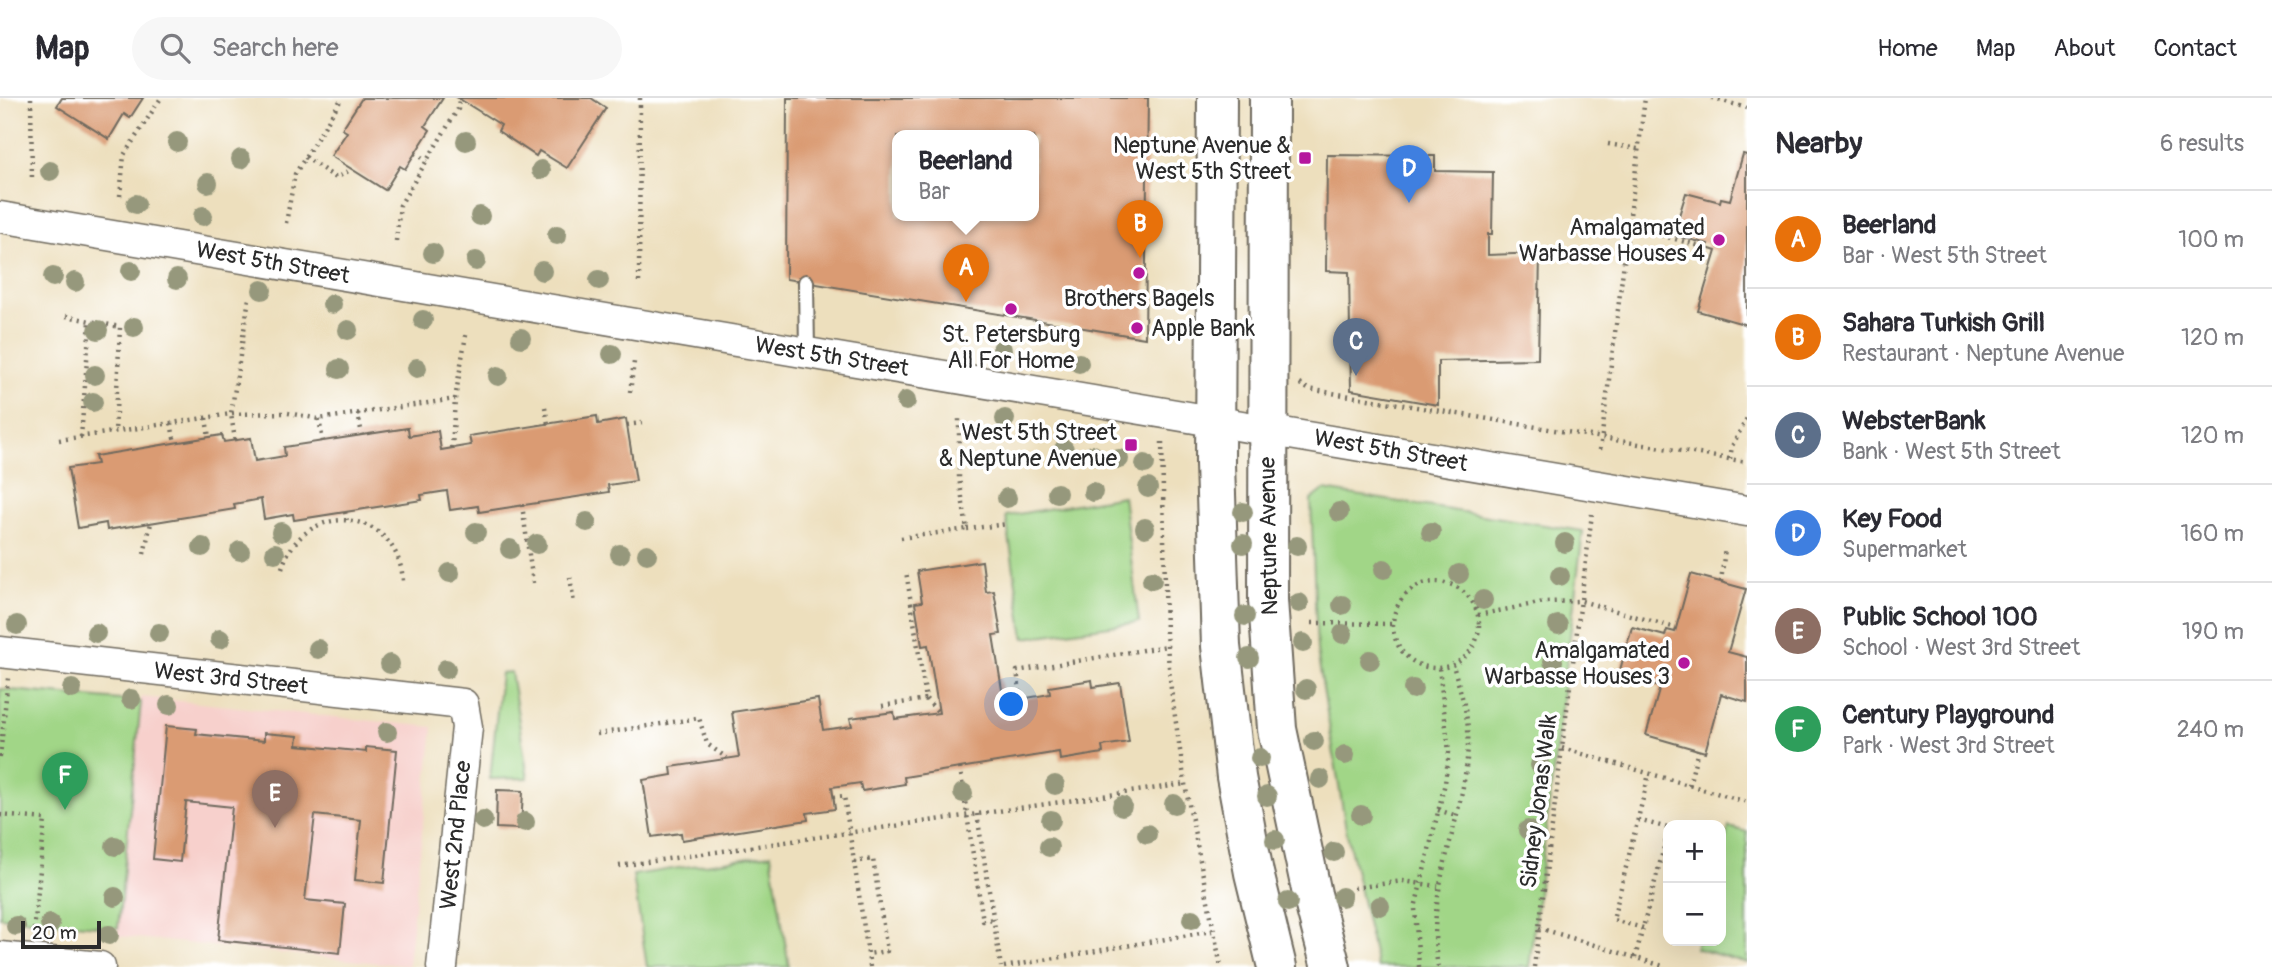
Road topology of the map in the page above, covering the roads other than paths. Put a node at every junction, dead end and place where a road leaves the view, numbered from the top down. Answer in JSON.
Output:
{"nodes":[{"id":1,"x":1217,"y":98,"type":"edge"},
{"id":2,"x":1269,"y":98,"type":"edge"},
{"id":3,"x":0,"y":217,"type":"edge"},
{"id":4,"x":806,"y":282,"type":"dead end"},
{"id":5,"x":807,"y":352,"type":"junction"},
{"id":6,"x":1215,"y":420,"type":"junction"},
{"id":7,"x":1267,"y":429,"type":"junction"},
{"id":8,"x":1747,"y":511,"type":"edge"},
{"id":9,"x":4,"y":665,"type":"edge"},
{"id":10,"x":463,"y":704,"type":"joint"},
{"id":11,"x":0,"y":957,"type":"edge"},
{"id":12,"x":100,"y":967,"type":"edge"},
{"id":13,"x":442,"y":967,"type":"edge"},
{"id":14,"x":1277,"y":967,"type":"edge"},
{"id":15,"x":1331,"y":967,"type":"edge"}],
"edges":[{"from":1,"to":6,"type":"main road"},
{"from":2,"to":7,"type":"main road","name":"Neptune Avenue"},
{"from":3,"to":5,"type":"street","name":"West 5th Street"},
{"from":4,"to":5,"type":"lane"},
{"from":5,"to":6,"type":"street","name":"West 5th Street"},
{"from":6,"to":7,"type":"street","name":"West 5th Street"},
{"from":6,"to":14,"type":"main road"},
{"from":7,"to":8,"type":"street","name":"West 5th Street"},
{"from":7,"to":15,"type":"main road","name":"Neptune Avenue"},
{"from":9,"to":10,"type":"street","name":"West 3rd Street"},
{"from":10,"to":13,"type":"street","name":"West 2nd Place"},
{"from":11,"to":12,"type":"street"}]}
